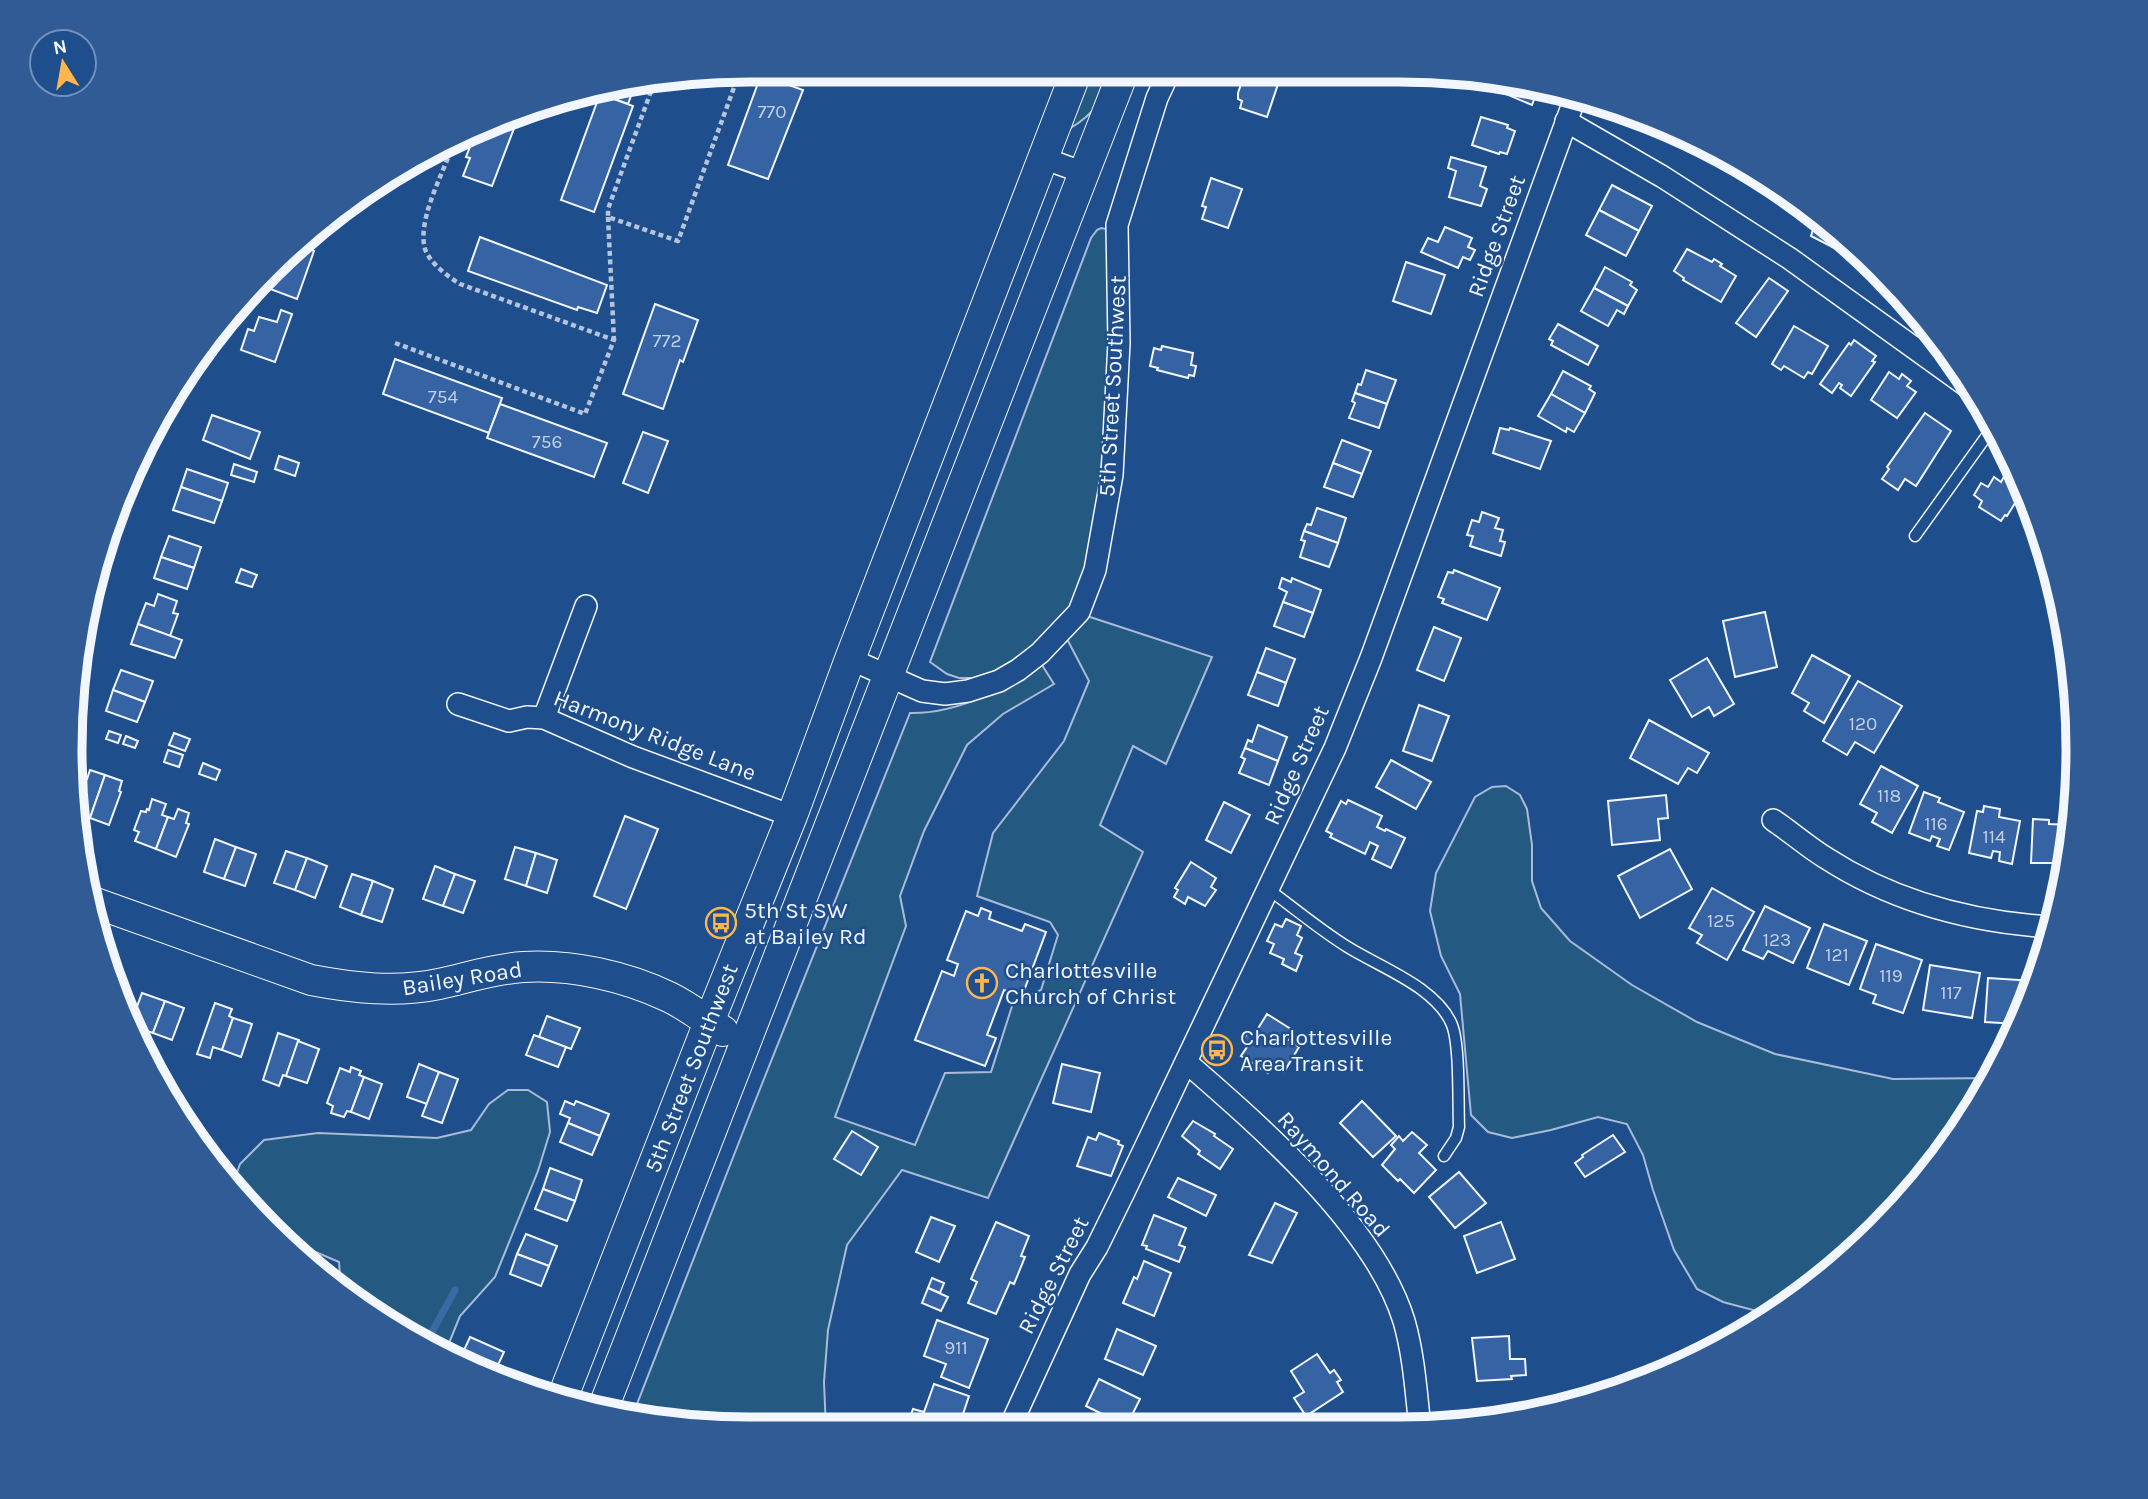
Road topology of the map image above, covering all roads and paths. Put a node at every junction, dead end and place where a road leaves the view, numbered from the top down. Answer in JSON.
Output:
{"nodes":[{"id":1,"x":1072,"y":82,"type":"edge"},
{"id":2,"x":1119,"y":82,"type":"edge"},
{"id":3,"x":1164,"y":82,"type":"edge"},
{"id":4,"x":736,"y":83,"type":"edge"},
{"id":5,"x":652,"y":90,"type":"edge"},
{"id":6,"x":1572,"y":105,"type":"edge"},
{"id":7,"x":1566,"y":121,"type":"junction"},
{"id":8,"x":450,"y":153,"type":"edge"},
{"id":9,"x":1043,"y":158,"type":"junction"},
{"id":10,"x":1084,"y":173,"type":"junction"},
{"id":11,"x":608,"y":217,"type":"junction"},
{"id":12,"x":614,"y":340,"type":"junction"},
{"id":13,"x":395,"y":343,"type":"dead end"},
{"id":14,"x":1950,"y":374,"type":"edge"},
{"id":15,"x":1987,"y":436,"type":"edge"},
{"id":16,"x":1915,"y":536,"type":"dead end"},
{"id":17,"x":586,"y":606,"type":"dead end"},
{"id":18,"x":850,"y":659,"type":"junction"},
{"id":19,"x":888,"y":677,"type":"junction"},
{"id":20,"x":458,"y":704,"type":"dead end"},
{"id":21,"x":544,"y":718,"type":"junction"},
{"id":22,"x":792,"y":816,"type":"junction"},
{"id":23,"x":1773,"y":820,"type":"dead end"},
{"id":24,"x":1268,"y":889,"type":"junction"},
{"id":25,"x":101,"y":905,"type":"edge"},
{"id":26,"x":2042,"y":926,"type":"edge"},
{"id":27,"x":709,"y":1022,"type":"junction"},
{"id":28,"x":746,"y":1044,"type":"junction"},
{"id":29,"x":1186,"y":1062,"type":"junction"},
{"id":30,"x":1444,"y":1156,"type":"dead end"},
{"id":31,"x":565,"y":1390,"type":"edge"},
{"id":32,"x":606,"y":1401,"type":"edge"},
{"id":33,"x":1419,"y":1416,"type":"edge"},
{"id":34,"x":1014,"y":1417,"type":"edge"}],
"edges":[{"from":1,"to":9,"type":"main road","name":"5th Street Southwest"},
{"from":2,"to":10,"type":"main road","name":"5th Street Southwest"},
{"from":3,"to":19,"type":"street","name":"5th Street Southwest"},
{"from":4,"to":11,"type":"path"},
{"from":5,"to":11,"type":"path"},
{"from":6,"to":7,"type":"street","name":"Ridge Street"},
{"from":7,"to":14,"type":"street"},
{"from":7,"to":24,"type":"street","name":"Ridge Street"},
{"from":8,"to":12,"type":"path"},
{"from":9,"to":10,"type":"street"},
{"from":9,"to":18,"type":"main road","name":"5th Street Southwest"},
{"from":10,"to":19,"type":"main road","name":"5th Street Southwest"},
{"from":11,"to":12,"type":"path"},
{"from":12,"to":13,"type":"path"},
{"from":15,"to":16,"type":"lane"},
{"from":17,"to":21,"type":"street"},
{"from":18,"to":19,"type":"street","name":"5th Street Southwest"},
{"from":18,"to":22,"type":"main road","name":"5th Street Southwest"},
{"from":19,"to":28,"type":"main road","name":"5th Street Southwest"},
{"from":20,"to":21,"type":"street","name":"Harmony Ridge Lane"},
{"from":21,"to":22,"type":"street","name":"Harmony Ridge Lane"},
{"from":22,"to":27,"type":"main road","name":"5th Street Southwest"},
{"from":23,"to":26,"type":"street"},
{"from":24,"to":29,"type":"street","name":"Ridge Street"},
{"from":24,"to":30,"type":"lane"},
{"from":25,"to":27,"type":"main road","name":"Bailey Road"},
{"from":27,"to":28,"type":"main road","name":"Bailey Road"},
{"from":27,"to":31,"type":"main road","name":"5th Street Southwest"},
{"from":28,"to":32,"type":"main road","name":"5th Street Southwest"},
{"from":29,"to":33,"type":"street","name":"Raymond Road"},
{"from":29,"to":34,"type":"street","name":"Ridge Street"}]}
